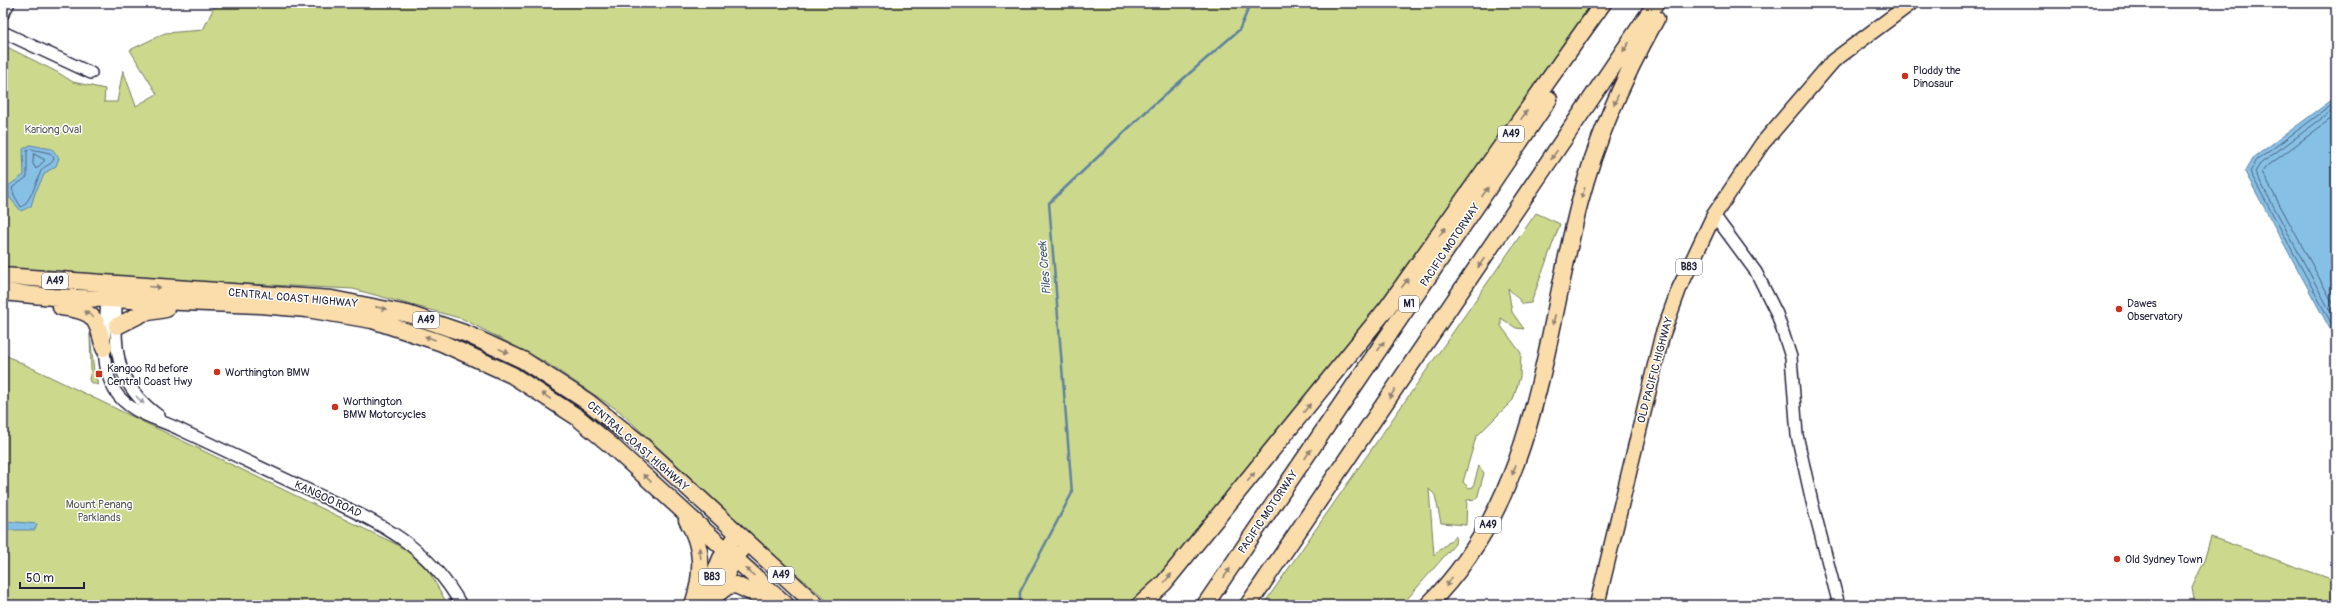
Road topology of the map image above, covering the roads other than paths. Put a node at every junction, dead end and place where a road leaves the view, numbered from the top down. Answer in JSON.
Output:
{"nodes":[{"id":1,"x":8,"y":3,"type":"edge"},
{"id":2,"x":1603,"y":3,"type":"edge"},
{"id":3,"x":1614,"y":3,"type":"edge"},
{"id":4,"x":1656,"y":3,"type":"edge"},
{"id":5,"x":1665,"y":3,"type":"edge"},
{"id":6,"x":1911,"y":3,"type":"edge"},
{"id":7,"x":3,"y":14,"type":"edge"},
{"id":8,"x":3,"y":32,"type":"edge"},
{"id":9,"x":91,"y":73,"type":"dead end"},
{"id":10,"x":1714,"y":215,"type":"junction"},
{"id":11,"x":3,"y":276,"type":"edge"},
{"id":12,"x":111,"y":292,"type":"junction"},
{"id":13,"x":3,"y":293,"type":"edge"},
{"id":14,"x":239,"y":304,"type":"junction"},
{"id":15,"x":117,"y":326,"type":"junction"},
{"id":16,"x":111,"y":352,"type":"junction"},
{"id":17,"x":112,"y":385,"type":"junction"},
{"id":18,"x":128,"y":386,"type":"junction"},
{"id":19,"x":171,"y":425,"type":"junction"},
{"id":20,"x":675,"y":504,"type":"junction"},
{"id":21,"x":742,"y":539,"type":"junction"},
{"id":22,"x":730,"y":554,"type":"junction"},
{"id":23,"x":714,"y":600,"type":"edge"},
{"id":24,"x":461,"y":605,"type":"edge"},
{"id":25,"x":693,"y":605,"type":"edge"},
{"id":26,"x":700,"y":605,"type":"edge"},
{"id":27,"x":777,"y":605,"type":"edge"},
{"id":28,"x":786,"y":605,"type":"edge"},
{"id":29,"x":816,"y":605,"type":"edge"},
{"id":30,"x":1140,"y":605,"type":"edge"},
{"id":31,"x":1205,"y":605,"type":"edge"},
{"id":32,"x":1248,"y":605,"type":"edge"},
{"id":33,"x":1428,"y":605,"type":"edge"},
{"id":34,"x":1597,"y":605,"type":"edge"},
{"id":35,"x":1839,"y":605,"type":"edge"}],
"edges":[{"from":1,"to":7,"type":"street"},
{"from":30,"to":2,"type":"highway","number":"A49","one_way":true},
{"from":31,"to":3,"type":"highway","name":"PACIFIC MOTORWAY","number":"M1","one_way":true},
{"from":4,"to":32,"type":"highway","one_way":true},
{"from":5,"to":33,"type":"highway","number":"A49","one_way":true},
{"from":6,"to":10,"type":"main road","name":"OLD PACIFIC HIGHWAY","number":"B83"},
{"from":8,"to":9,"type":"street"},
{"from":10,"to":34,"type":"main road","name":"OLD PACIFIC HIGHWAY","number":"B83"},
{"from":10,"to":35,"type":"street"},
{"from":11,"to":12,"type":"highway","name":"CENTRAL COAST HIGHWAY","number":"A49"},
{"from":12,"to":13,"type":"highway","name":"CENTRAL COAST HIGHWAY","number":"A49"},
{"from":12,"to":14,"type":"highway","name":"CENTRAL COAST HIGHWAY","number":"A49"},
{"from":12,"to":15,"type":"street","name":"KANGOO ROAD"},
{"from":12,"to":16,"type":"street","name":"KANGOO ROAD"},
{"from":12,"to":21,"type":"highway","name":"CENTRAL COAST HIGHWAY","number":"A49","one_way":true},
{"from":16,"to":13,"type":"highway","one_way":true},
{"from":14,"to":15,"type":"highway"},
{"from":20,"to":14,"type":"highway","name":"CENTRAL COAST HIGHWAY","number":"A49","one_way":true},
{"from":15,"to":16,"type":"street","name":"KANGOO ROAD"},
{"from":16,"to":17,"type":"street","name":"KANGOO ROAD"},
{"from":16,"to":18,"type":"street","name":"KANGOO ROAD"},
{"from":17,"to":18,"type":"street"},
{"from":17,"to":19,"type":"street","name":"KANGOO ROAD"},
{"from":18,"to":19,"type":"street","name":"KANGOO ROAD","one_way":true},
{"from":19,"to":24,"type":"street","name":"KANGOO ROAD"},
{"from":20,"to":22,"type":"highway","name":"CENTRAL COAST HIGHWAY","number":"A49"},
{"from":25,"to":20,"type":"highway","one_way":true},
{"from":21,"to":22,"type":"main road","number":"B83"},
{"from":21,"to":29,"type":"highway","number":"A49"},
{"from":22,"to":23,"type":"main road","number":"B83"},
{"from":22,"to":26,"type":"main road","number":"B83"},
{"from":28,"to":22,"type":"highway","number":"A49","one_way":true},
{"from":23,"to":27,"type":"highway"}]}
